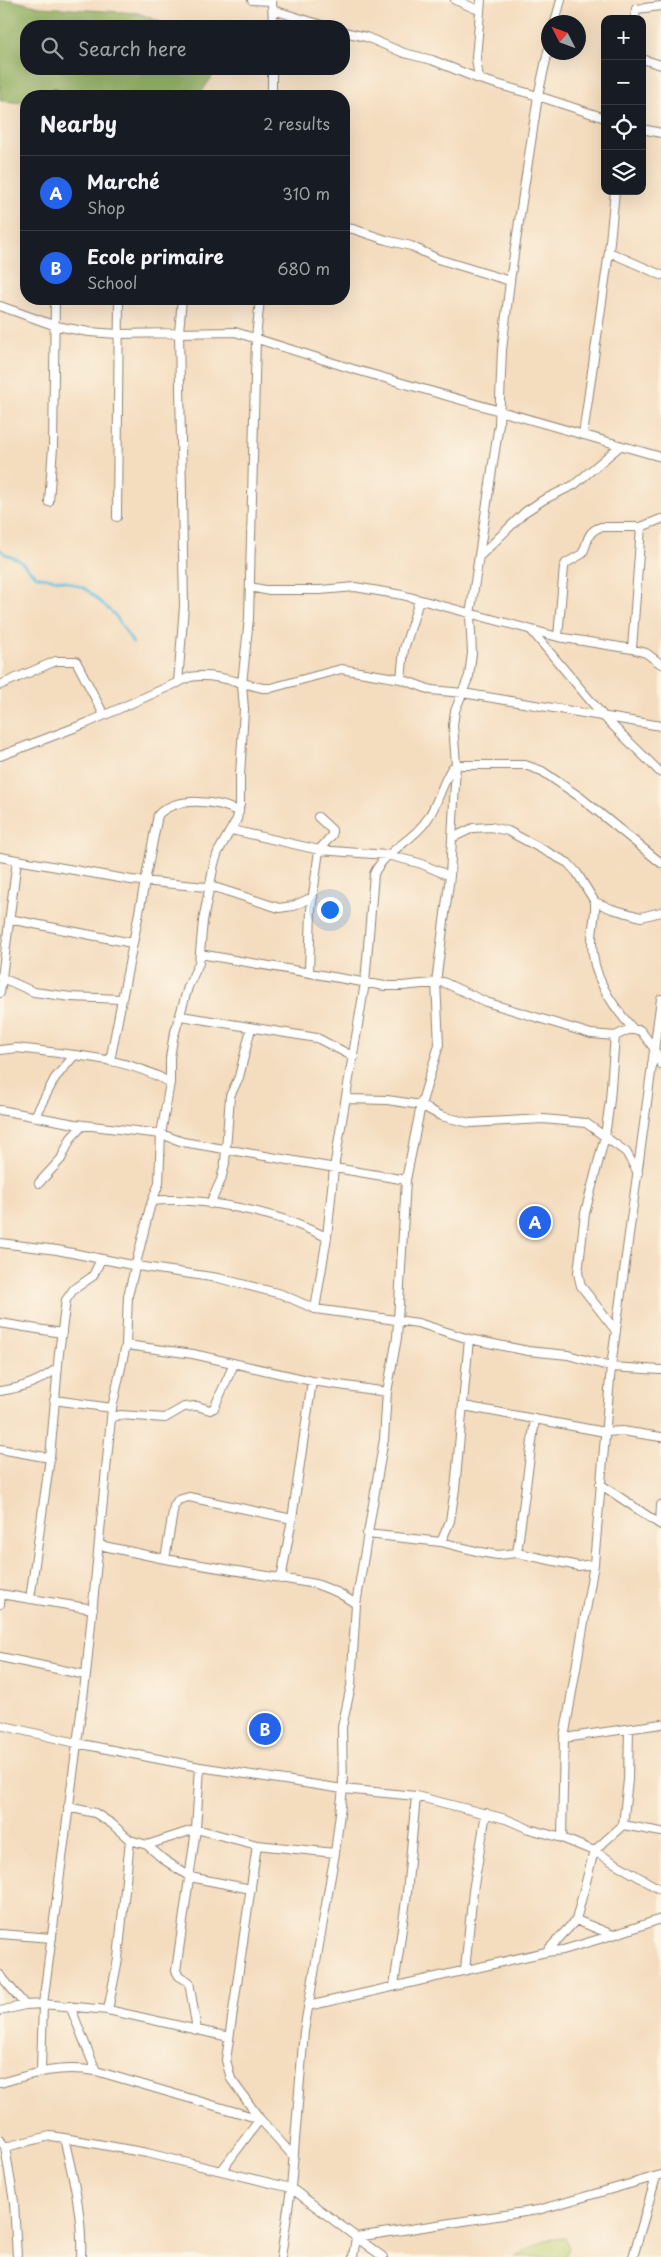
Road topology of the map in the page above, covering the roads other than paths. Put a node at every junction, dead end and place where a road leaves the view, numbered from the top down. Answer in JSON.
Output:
{"nodes":[{"id":1,"x":252,"y":0,"type":"edge"},
{"id":2,"x":455,"y":0,"type":"edge"},
{"id":3,"x":481,"y":0,"type":"edge"},
{"id":4,"x":561,"y":0,"type":"edge"},
{"id":5,"x":272,"y":4,"type":"edge"},
{"id":6,"x":661,"y":6,"type":"edge"},
{"id":7,"x":480,"y":10,"type":"junction"},
{"id":8,"x":557,"y":15,"type":"edge"},
{"id":9,"x":635,"y":15,"type":"edge"},
{"id":10,"x":273,"y":20,"type":"edge"},
{"id":11,"x":311,"y":20,"type":"edge"},
{"id":12,"x":350,"y":33,"type":"edge"},
{"id":13,"x":546,"y":60,"type":"edge"},
{"id":14,"x":645,"y":60,"type":"edge"},
{"id":15,"x":661,"y":65,"type":"edge"},
{"id":16,"x":272,"y":75,"type":"edge"},
{"id":17,"x":479,"y":79,"type":"junction"},
{"id":18,"x":272,"y":90,"type":"edge"},
{"id":19,"x":538,"y":96,"type":"junction"},
{"id":20,"x":601,"y":117,"type":"edge"},
{"id":21,"x":646,"y":130,"type":"edge"},
{"id":22,"x":661,"y":133,"type":"edge"},
{"id":23,"x":615,"y":195,"type":"edge"},
{"id":24,"x":350,"y":229,"type":"edge"},
{"id":25,"x":609,"y":252,"type":"junction"},
{"id":26,"x":661,"y":276,"type":"edge"},
{"id":27,"x":510,"y":280,"type":"junction"},
{"id":28,"x":55,"y":305,"type":"edge"},
{"id":29,"x":119,"y":305,"type":"edge"},
{"id":30,"x":181,"y":305,"type":"edge"},
{"id":31,"x":259,"y":305,"type":"edge"},
{"id":32,"x":0,"y":306,"type":"edge"},
{"id":33,"x":56,"y":326,"type":"junction"},
{"id":34,"x":179,"y":332,"type":"junction"},
{"id":35,"x":118,"y":334,"type":"junction"},
{"id":36,"x":256,"y":338,"type":"junction"},
{"id":37,"x":499,"y":411,"type":"junction"},
{"id":38,"x":583,"y":435,"type":"junction"},
{"id":39,"x":620,"y":446,"type":"junction"},
{"id":40,"x":661,"y":457,"type":"edge"},
{"id":41,"x":49,"y":502,"type":"dead end"},
{"id":42,"x":117,"y":517,"type":"dead end"},
{"id":43,"x":661,"y":520,"type":"edge"},
{"id":44,"x":641,"y":527,"type":"junction"},
{"id":45,"x":480,"y":555,"type":"junction"},
{"id":46,"x":250,"y":587,"type":"junction"},
{"id":47,"x":419,"y":601,"type":"junction"},
{"id":48,"x":470,"y":615,"type":"junction"},
{"id":49,"x":531,"y":630,"type":"junction"},
{"id":50,"x":558,"y":637,"type":"junction"},
{"id":51,"x":632,"y":649,"type":"junction"},
{"id":52,"x":661,"y":664,"type":"edge"},
{"id":53,"x":401,"y":679,"type":"junction"},
{"id":54,"x":178,"y":683,"type":"junction"},
{"id":55,"x":242,"y":684,"type":"junction"},
{"id":56,"x":0,"y":685,"type":"edge"},
{"id":57,"x":463,"y":693,"type":"junction"},
{"id":58,"x":104,"y":715,"type":"junction"},
{"id":59,"x":605,"y":718,"type":"junction"},
{"id":60,"x":661,"y":726,"type":"edge"},
{"id":61,"x":0,"y":756,"type":"edge"},
{"id":62,"x":456,"y":764,"type":"junction"},
{"id":63,"x":661,"y":772,"type":"edge"},
{"id":64,"x":239,"y":812,"type":"junction"},
{"id":65,"x":318,"y":817,"type":"dead end"},
{"id":66,"x":232,"y":830,"type":"junction"},
{"id":67,"x":452,"y":838,"type":"junction"},
{"id":68,"x":319,"y":850,"type":"junction"},
{"id":69,"x":387,"y":855,"type":"junction"},
{"id":70,"x":0,"y":857,"type":"edge"},
{"id":71,"x":17,"y":860,"type":"junction"},
{"id":72,"x":661,"y":863,"type":"edge"},
{"id":73,"x":450,"y":876,"type":"junction"},
{"id":74,"x":144,"y":881,"type":"junction"},
{"id":75,"x":208,"y":887,"type":"junction"},
{"id":76,"x":313,"y":897,"type":"junction"},
{"id":77,"x":595,"y":902,"type":"junction"},
{"id":78,"x":661,"y":912,"type":"edge"},
{"id":79,"x":9,"y":919,"type":"junction"},
{"id":80,"x":132,"y":942,"type":"junction"},
{"id":81,"x":200,"y":954,"type":"junction"},
{"id":82,"x":309,"y":972,"type":"junction"},
{"id":83,"x":1,"y":978,"type":"edge"},
{"id":84,"x":436,"y":982,"type":"junction"},
{"id":85,"x":365,"y":983,"type":"junction"},
{"id":86,"x":0,"y":993,"type":"edge"},
{"id":87,"x":121,"y":999,"type":"junction"},
{"id":88,"x":661,"y":999,"type":"edge"},
{"id":89,"x":181,"y":1016,"type":"junction"},
{"id":90,"x":251,"y":1028,"type":"junction"},
{"id":91,"x":633,"y":1029,"type":"junction"},
{"id":92,"x":615,"y":1036,"type":"junction"},
{"id":93,"x":654,"y":1048,"type":"junction"},
{"id":94,"x":0,"y":1050,"type":"edge"},
{"id":95,"x":74,"y":1056,"type":"junction"},
{"id":96,"x":354,"y":1057,"type":"junction"},
{"id":97,"x":110,"y":1061,"type":"junction"},
{"id":98,"x":661,"y":1064,"type":"edge"},
{"id":99,"x":170,"y":1083,"type":"junction"},
{"id":100,"x":347,"y":1100,"type":"junction"},
{"id":101,"x":421,"y":1105,"type":"junction"},
{"id":102,"x":0,"y":1110,"type":"edge"},
{"id":103,"x":35,"y":1116,"type":"junction"},
{"id":104,"x":84,"y":1125,"type":"junction"},
{"id":105,"x":162,"y":1134,"type":"junction"},
{"id":106,"x":605,"y":1136,"type":"junction"},
{"id":107,"x":227,"y":1150,"type":"junction"},
{"id":108,"x":334,"y":1168,"type":"junction"},
{"id":109,"x":639,"y":1175,"type":"junction"},
{"id":110,"x":406,"y":1180,"type":"junction"},
{"id":111,"x":39,"y":1183,"type":"dead end"},
{"id":112,"x":153,"y":1201,"type":"junction"},
{"id":113,"x":210,"y":1204,"type":"junction"},
{"id":114,"x":327,"y":1237,"type":"junction"},
{"id":115,"x":0,"y":1243,"type":"edge"},
{"id":116,"x":101,"y":1258,"type":"junction"},
{"id":117,"x":137,"y":1266,"type":"junction"},
{"id":118,"x":315,"y":1309,"type":"junction"},
{"id":119,"x":397,"y":1320,"type":"junction"},
{"id":120,"x":0,"y":1323,"type":"edge"},
{"id":121,"x":616,"y":1331,"type":"junction"},
{"id":122,"x":62,"y":1333,"type":"junction"},
{"id":123,"x":469,"y":1339,"type":"junction"},
{"id":124,"x":126,"y":1345,"type":"junction"},
{"id":125,"x":234,"y":1364,"type":"junction"},
{"id":126,"x":611,"y":1367,"type":"junction"},
{"id":127,"x":57,"y":1368,"type":"junction"},
{"id":128,"x":661,"y":1370,"type":"edge"},
{"id":129,"x":312,"y":1381,"type":"junction"},
{"id":130,"x":0,"y":1391,"type":"edge"},
{"id":131,"x":387,"y":1392,"type":"junction"},
{"id":132,"x":54,"y":1400,"type":"junction"},
{"id":133,"x":464,"y":1406,"type":"junction"},
{"id":134,"x":113,"y":1412,"type":"junction"},
{"id":135,"x":534,"y":1419,"type":"junction"},
{"id":136,"x":605,"y":1432,"type":"junction"},
{"id":137,"x":661,"y":1437,"type":"edge"},
{"id":138,"x":0,"y":1449,"type":"edge"},
{"id":139,"x":50,"y":1458,"type":"junction"},
{"id":140,"x":600,"y":1484,"type":"junction"},
{"id":141,"x":661,"y":1504,"type":"edge"},
{"id":142,"x":292,"y":1519,"type":"junction"},
{"id":143,"x":660,"y":1525,"type":"edge"},
{"id":144,"x":367,"y":1534,"type":"junction"},
{"id":145,"x":441,"y":1542,"type":"junction"},
{"id":146,"x":99,"y":1545,"type":"junction"},
{"id":147,"x":517,"y":1553,"type":"junction"},
{"id":148,"x":165,"y":1559,"type":"junction"},
{"id":149,"x":594,"y":1564,"type":"junction"},
{"id":150,"x":281,"y":1579,"type":"junction"},
{"id":151,"x":1,"y":1594,"type":"edge"},
{"id":152,"x":30,"y":1599,"type":"junction"},
{"id":153,"x":0,"y":1604,"type":"edge"},
{"id":154,"x":356,"y":1604,"type":"junction"},
{"id":155,"x":93,"y":1609,"type":"junction"},
{"id":156,"x":0,"y":1656,"type":"edge"},
{"id":157,"x":86,"y":1674,"type":"junction"},
{"id":158,"x":661,"y":1724,"type":"edge"},
{"id":159,"x":0,"y":1725,"type":"edge"},
{"id":160,"x":629,"y":1729,"type":"junction"},
{"id":161,"x":564,"y":1738,"type":"junction"},
{"id":162,"x":76,"y":1743,"type":"junction"},
{"id":163,"x":200,"y":1767,"type":"junction"},
{"id":164,"x":343,"y":1789,"type":"junction"},
{"id":165,"x":416,"y":1796,"type":"junction"},
{"id":166,"x":68,"y":1807,"type":"junction"},
{"id":167,"x":486,"y":1813,"type":"junction"},
{"id":168,"x":623,"y":1825,"type":"junction"},
{"id":169,"x":196,"y":1829,"type":"junction"},
{"id":170,"x":661,"y":1832,"type":"edge"},
{"id":171,"x":562,"y":1838,"type":"junction"},
{"id":172,"x":130,"y":1840,"type":"junction"},
{"id":173,"x":147,"y":1845,"type":"junction"},
{"id":174,"x":257,"y":1845,"type":"junction"},
{"id":175,"x":594,"y":1851,"type":"junction"},
{"id":176,"x":335,"y":1853,"type":"junction"},
{"id":177,"x":190,"y":1877,"type":"junction"},
{"id":178,"x":251,"y":1889,"type":"junction"},
{"id":179,"x":661,"y":1890,"type":"edge"},
{"id":180,"x":661,"y":1919,"type":"edge"},
{"id":181,"x":576,"y":1920,"type":"junction"},
{"id":182,"x":0,"y":1934,"type":"edge"},
{"id":183,"x":613,"y":1935,"type":"junction"},
{"id":184,"x":52,"y":1938,"type":"junction"},
{"id":185,"x":546,"y":1952,"type":"junction"},
{"id":186,"x":465,"y":1970,"type":"junction"},
{"id":187,"x":0,"y":1975,"type":"edge"},
{"id":188,"x":394,"y":1986,"type":"junction"},
{"id":189,"x":43,"y":2004,"type":"junction"},
{"id":190,"x":26,"y":2005,"type":"junction"},
{"id":191,"x":70,"y":2006,"type":"junction"},
{"id":192,"x":308,"y":2006,"type":"junction"},
{"id":193,"x":108,"y":2010,"type":"junction"},
{"id":194,"x":0,"y":2012,"type":"edge"},
{"id":195,"x":197,"y":2030,"type":"junction"},
{"id":196,"x":229,"y":2037,"type":"junction"},
{"id":197,"x":40,"y":2070,"type":"junction"},
{"id":198,"x":96,"y":2071,"type":"junction"},
{"id":199,"x":0,"y":2083,"type":"edge"},
{"id":200,"x":260,"y":2119,"type":"junction"},
{"id":201,"x":64,"y":2138,"type":"junction"},
{"id":202,"x":2,"y":2143,"type":"edge"},
{"id":203,"x":294,"y":2157,"type":"junction"},
{"id":204,"x":222,"y":2170,"type":"junction"},
{"id":205,"x":659,"y":2176,"type":"edge"},
{"id":206,"x":291,"y":2188,"type":"junction"},
{"id":207,"x":356,"y":2237,"type":"junction"},
{"id":208,"x":17,"y":2257,"type":"edge"},
{"id":209,"x":80,"y":2257,"type":"edge"},
{"id":210,"x":281,"y":2257,"type":"edge"},
{"id":211,"x":353,"y":2257,"type":"edge"},
{"id":212,"x":383,"y":2257,"type":"edge"},
{"id":213,"x":633,"y":2257,"type":"edge"}],
"edges":[{"from":1,"to":5,"type":"street"},
{"from":2,"to":7,"type":"street"},
{"from":3,"to":7,"type":"street"},
{"from":4,"to":8,"type":"street"},
{"from":5,"to":10,"type":"street"},
{"from":5,"to":11,"type":"street"},
{"from":6,"to":9,"type":"street"},
{"from":7,"to":17,"type":"street"},
{"from":12,"to":17,"type":"street"},
{"from":13,"to":19,"type":"street"},
{"from":14,"to":15,"type":"street"},
{"from":16,"to":18,"type":"street"},
{"from":17,"to":19,"type":"street"},
{"from":19,"to":20,"type":"street"},
{"from":19,"to":27,"type":"street"},
{"from":21,"to":22,"type":"street"},
{"from":23,"to":25,"type":"street"},
{"from":24,"to":27,"type":"street"},
{"from":25,"to":26,"type":"street"},
{"from":25,"to":38,"type":"street"},
{"from":27,"to":37,"type":"street"},
{"from":28,"to":33,"type":"street"},
{"from":29,"to":35,"type":"street"},
{"from":30,"to":34,"type":"street"},
{"from":31,"to":36,"type":"street"},
{"from":32,"to":33,"type":"street"},
{"from":33,"to":35,"type":"street"},
{"from":33,"to":41,"type":"street"},
{"from":34,"to":35,"type":"street"},
{"from":34,"to":36,"type":"street"},
{"from":34,"to":54,"type":"street"},
{"from":35,"to":42,"type":"street"},
{"from":36,"to":37,"type":"street"},
{"from":36,"to":46,"type":"street"},
{"from":37,"to":38,"type":"street"},
{"from":37,"to":45,"type":"street"},
{"from":38,"to":39,"type":"street"},
{"from":39,"to":40,"type":"street"},
{"from":39,"to":45,"type":"street"},
{"from":43,"to":44,"type":"street"},
{"from":44,"to":50,"type":"street"},
{"from":44,"to":51,"type":"street"},
{"from":45,"to":48,"type":"street"},
{"from":46,"to":47,"type":"street"},
{"from":46,"to":55,"type":"street"},
{"from":47,"to":48,"type":"street"},
{"from":47,"to":53,"type":"street"},
{"from":48,"to":49,"type":"street"},
{"from":48,"to":57,"type":"street"},
{"from":49,"to":50,"type":"street"},
{"from":49,"to":59,"type":"street"},
{"from":50,"to":51,"type":"street"},
{"from":51,"to":52,"type":"street"},
{"from":53,"to":55,"type":"street"},
{"from":53,"to":57,"type":"street"},
{"from":54,"to":55,"type":"street"},
{"from":54,"to":58,"type":"street"},
{"from":55,"to":64,"type":"street"},
{"from":56,"to":58,"type":"street"},
{"from":57,"to":59,"type":"street"},
{"from":57,"to":62,"type":"street"},
{"from":58,"to":61,"type":"street"},
{"from":59,"to":60,"type":"street"},
{"from":59,"to":63,"type":"street"},
{"from":62,"to":67,"type":"street"},
{"from":62,"to":69,"type":"street"},
{"from":62,"to":72,"type":"street"},
{"from":64,"to":66,"type":"street"},
{"from":64,"to":74,"type":"street"},
{"from":65,"to":68,"type":"street"},
{"from":66,"to":68,"type":"street"},
{"from":66,"to":75,"type":"street"},
{"from":67,"to":73,"type":"street"},
{"from":67,"to":77,"type":"street"},
{"from":68,"to":69,"type":"street"},
{"from":68,"to":76,"type":"street"},
{"from":69,"to":73,"type":"street"},
{"from":69,"to":85,"type":"street"},
{"from":70,"to":71,"type":"street"},
{"from":71,"to":74,"type":"street"},
{"from":71,"to":79,"type":"street"},
{"from":73,"to":84,"type":"street"},
{"from":74,"to":75,"type":"street"},
{"from":74,"to":80,"type":"street"},
{"from":75,"to":76,"type":"street"},
{"from":75,"to":81,"type":"street"},
{"from":76,"to":82,"type":"street"},
{"from":77,"to":78,"type":"street"},
{"from":77,"to":91,"type":"street"},
{"from":79,"to":80,"type":"street"},
{"from":79,"to":83,"type":"street"},
{"from":80,"to":87,"type":"street"},
{"from":81,"to":82,"type":"street"},
{"from":81,"to":89,"type":"street"},
{"from":82,"to":85,"type":"street"},
{"from":83,"to":86,"type":"street"},
{"from":83,"to":87,"type":"street"},
{"from":84,"to":85,"type":"street"},
{"from":84,"to":92,"type":"street"},
{"from":84,"to":101,"type":"street"},
{"from":85,"to":96,"type":"street"},
{"from":87,"to":97,"type":"street"},
{"from":88,"to":93,"type":"street"},
{"from":89,"to":90,"type":"street"},
{"from":89,"to":99,"type":"street"},
{"from":90,"to":96,"type":"street"},
{"from":90,"to":107,"type":"street"},
{"from":91,"to":92,"type":"street"},
{"from":91,"to":93,"type":"street"},
{"from":92,"to":106,"type":"street"},
{"from":93,"to":98,"type":"street"},
{"from":93,"to":109,"type":"street"},
{"from":94,"to":95,"type":"street"},
{"from":95,"to":97,"type":"street"},
{"from":95,"to":103,"type":"street"},
{"from":96,"to":100,"type":"street"},
{"from":97,"to":99,"type":"street"},
{"from":99,"to":105,"type":"street"},
{"from":100,"to":101,"type":"street"},
{"from":100,"to":108,"type":"street"},
{"from":101,"to":106,"type":"street"},
{"from":101,"to":110,"type":"street"},
{"from":102,"to":103,"type":"street"},
{"from":103,"to":104,"type":"street"},
{"from":104,"to":105,"type":"street"},
{"from":104,"to":111,"type":"street"},
{"from":105,"to":107,"type":"street"},
{"from":105,"to":112,"type":"street"},
{"from":106,"to":109,"type":"street"},
{"from":106,"to":121,"type":"street"},
{"from":107,"to":108,"type":"street"},
{"from":107,"to":113,"type":"street"},
{"from":108,"to":110,"type":"street"},
{"from":108,"to":114,"type":"street"},
{"from":109,"to":121,"type":"street"},
{"from":110,"to":119,"type":"street"},
{"from":112,"to":113,"type":"street"},
{"from":112,"to":117,"type":"street"},
{"from":113,"to":114,"type":"street"},
{"from":114,"to":118,"type":"street"},
{"from":115,"to":116,"type":"street"},
{"from":116,"to":117,"type":"street"},
{"from":116,"to":122,"type":"street"},
{"from":117,"to":118,"type":"street"},
{"from":117,"to":124,"type":"street"},
{"from":118,"to":119,"type":"street"},
{"from":119,"to":123,"type":"street"},
{"from":119,"to":131,"type":"street"},
{"from":120,"to":122,"type":"street"},
{"from":121,"to":126,"type":"street"},
{"from":122,"to":127,"type":"street"},
{"from":123,"to":126,"type":"street"},
{"from":123,"to":133,"type":"street"},
{"from":124,"to":125,"type":"street"},
{"from":124,"to":134,"type":"street"},
{"from":125,"to":129,"type":"street"},
{"from":125,"to":134,"type":"street"},
{"from":126,"to":128,"type":"street"},
{"from":126,"to":136,"type":"street"},
{"from":127,"to":130,"type":"street"},
{"from":127,"to":132,"type":"street"},
{"from":129,"to":131,"type":"street"},
{"from":129,"to":142,"type":"street"},
{"from":131,"to":144,"type":"street"},
{"from":132,"to":134,"type":"street"},
{"from":132,"to":139,"type":"street"},
{"from":133,"to":135,"type":"street"},
{"from":133,"to":145,"type":"street"},
{"from":134,"to":146,"type":"street"},
{"from":135,"to":136,"type":"street"},
{"from":135,"to":147,"type":"street"},
{"from":136,"to":137,"type":"street"},
{"from":136,"to":140,"type":"street"},
{"from":138,"to":139,"type":"street"},
{"from":139,"to":152,"type":"street"},
{"from":140,"to":143,"type":"street"},
{"from":140,"to":149,"type":"street"},
{"from":141,"to":143,"type":"street"},
{"from":142,"to":148,"type":"street"},
{"from":142,"to":150,"type":"street"},
{"from":144,"to":145,"type":"street"},
{"from":144,"to":154,"type":"street"},
{"from":145,"to":147,"type":"street"},
{"from":146,"to":148,"type":"street"},
{"from":146,"to":155,"type":"street"},
{"from":147,"to":149,"type":"street"},
{"from":148,"to":150,"type":"street"},
{"from":149,"to":161,"type":"street"},
{"from":150,"to":154,"type":"street"},
{"from":151,"to":152,"type":"street"},
{"from":151,"to":153,"type":"street"},
{"from":152,"to":155,"type":"street"},
{"from":154,"to":164,"type":"street"},
{"from":155,"to":157,"type":"street"},
{"from":156,"to":157,"type":"street"},
{"from":157,"to":162,"type":"street"},
{"from":158,"to":160,"type":"street"},
{"from":159,"to":162,"type":"street"},
{"from":160,"to":161,"type":"street"},
{"from":160,"to":168,"type":"street"},
{"from":161,"to":171,"type":"street"},
{"from":162,"to":163,"type":"street"},
{"from":162,"to":166,"type":"street"},
{"from":163,"to":164,"type":"street"},
{"from":163,"to":169,"type":"street"},
{"from":164,"to":165,"type":"street"},
{"from":164,"to":176,"type":"street"},
{"from":165,"to":167,"type":"street"},
{"from":165,"to":188,"type":"street"},
{"from":166,"to":172,"type":"street"},
{"from":166,"to":184,"type":"street"},
{"from":167,"to":171,"type":"street"},
{"from":167,"to":186,"type":"street"},
{"from":168,"to":170,"type":"street"},
{"from":168,"to":175,"type":"street"},
{"from":169,"to":173,"type":"street"},
{"from":169,"to":174,"type":"street"},
{"from":169,"to":177,"type":"street"},
{"from":171,"to":175,"type":"street"},
{"from":172,"to":173,"type":"street"},
{"from":172,"to":193,"type":"street"},
{"from":173,"to":177,"type":"street"},
{"from":174,"to":176,"type":"street"},
{"from":174,"to":178,"type":"street"},
{"from":175,"to":179,"type":"street"},
{"from":175,"to":181,"type":"street"},
{"from":176,"to":192,"type":"street"},
{"from":177,"to":178,"type":"street"},
{"from":177,"to":195,"type":"street"},
{"from":178,"to":196,"type":"street"},
{"from":180,"to":183,"type":"street"},
{"from":181,"to":183,"type":"street"},
{"from":181,"to":185,"type":"street"},
{"from":182,"to":184,"type":"street"},
{"from":183,"to":185,"type":"street"},
{"from":184,"to":189,"type":"street"},
{"from":185,"to":186,"type":"street"},
{"from":186,"to":188,"type":"street"},
{"from":187,"to":190,"type":"street"},
{"from":188,"to":192,"type":"street"},
{"from":189,"to":190,"type":"street"},
{"from":189,"to":191,"type":"street"},
{"from":189,"to":197,"type":"street"},
{"from":190,"to":194,"type":"street"},
{"from":191,"to":193,"type":"street"},
{"from":191,"to":198,"type":"street"},
{"from":192,"to":203,"type":"street"},
{"from":193,"to":195,"type":"street"},
{"from":195,"to":196,"type":"street"},
{"from":196,"to":200,"type":"street"},
{"from":197,"to":198,"type":"street"},
{"from":197,"to":199,"type":"street"},
{"from":198,"to":200,"type":"street"},
{"from":200,"to":203,"type":"street"},
{"from":200,"to":204,"type":"street"},
{"from":201,"to":202,"type":"street"},
{"from":201,"to":204,"type":"street"},
{"from":201,"to":209,"type":"street"},
{"from":202,"to":208,"type":"street"},
{"from":203,"to":206,"type":"street"},
{"from":204,"to":206,"type":"street"},
{"from":205,"to":207,"type":"street"},
{"from":205,"to":213,"type":"street"},
{"from":206,"to":207,"type":"street"},
{"from":206,"to":210,"type":"street"},
{"from":207,"to":211,"type":"street"},
{"from":207,"to":212,"type":"street"}]}
